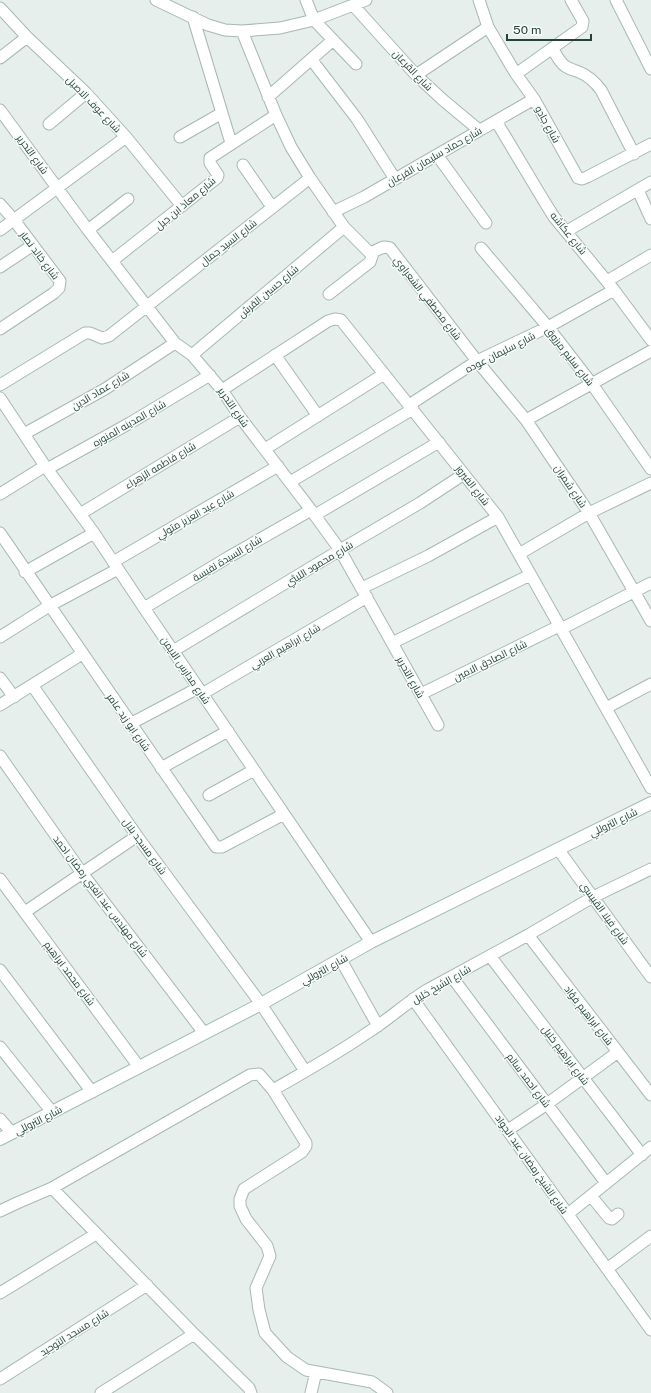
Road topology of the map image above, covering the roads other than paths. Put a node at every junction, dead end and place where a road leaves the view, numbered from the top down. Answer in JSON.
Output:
{"nodes":[{"id":1,"x":156,"y":0,"type":"edge"},
{"id":2,"x":306,"y":0,"type":"edge"},
{"id":3,"x":366,"y":0,"type":"edge"},
{"id":4,"x":479,"y":0,"type":"edge"},
{"id":5,"x":571,"y":0,"type":"edge"},
{"id":6,"x":616,"y":0,"type":"edge"},
{"id":7,"x":175,"y":4,"type":"edge"},
{"id":8,"x":353,"y":5,"type":"junction"},
{"id":9,"x":0,"y":8,"type":"edge"},
{"id":10,"x":193,"y":17,"type":"junction"},
{"id":11,"x":314,"y":20,"type":"junction"},
{"id":12,"x":488,"y":27,"type":"junction"},
{"id":13,"x":242,"y":31,"type":"junction"},
{"id":14,"x":27,"y":37,"type":"junction"},
{"id":15,"x":333,"y":40,"type":"junction"},
{"id":16,"x":552,"y":48,"type":"junction"},
{"id":17,"x":0,"y":58,"type":"edge"},
{"id":18,"x":311,"y":59,"type":"junction"},
{"id":19,"x":356,"y":64,"type":"dead end"},
{"id":20,"x":651,"y":70,"type":"edge"},
{"id":21,"x":516,"y":74,"type":"junction"},
{"id":22,"x":416,"y":75,"type":"junction"},
{"id":23,"x":86,"y":93,"type":"junction"},
{"id":24,"x":268,"y":97,"type":"junction"},
{"id":25,"x":534,"y":99,"type":"junction"},
{"id":26,"x":0,"y":110,"type":"edge"},
{"id":27,"x":222,"y":113,"type":"junction"},
{"id":28,"x":276,"y":115,"type":"junction"},
{"id":29,"x":496,"y":121,"type":"junction"},
{"id":30,"x":50,"y":124,"type":"dead end"},
{"id":31,"x":479,"y":130,"type":"junction"},
{"id":32,"x":126,"y":136,"type":"junction"},
{"id":33,"x":180,"y":137,"type":"dead end"},
{"id":34,"x":231,"y":143,"type":"junction"},
{"id":35,"x":651,"y":144,"type":"edge"},
{"id":36,"x":634,"y":154,"type":"junction"},
{"id":37,"x":437,"y":155,"type":"junction"},
{"id":38,"x":243,"y":165,"type":"dead end"},
{"id":39,"x":310,"y":178,"type":"junction"},
{"id":40,"x":395,"y":179,"type":"junction"},
{"id":41,"x":651,"y":182,"type":"edge"},
{"id":42,"x":58,"y":188,"type":"junction"},
{"id":43,"x":638,"y":190,"type":"junction"},
{"id":44,"x":128,"y":199,"type":"dead end"},
{"id":45,"x":0,"y":204,"type":"edge"},
{"id":46,"x":182,"y":206,"type":"junction"},
{"id":47,"x":272,"y":207,"type":"junction"},
{"id":48,"x":333,"y":212,"type":"junction"},
{"id":49,"x":651,"y":218,"type":"edge"},
{"id":50,"x":14,"y":220,"type":"junction"},
{"id":51,"x":486,"y":223,"type":"dead end"},
{"id":52,"x":344,"y":227,"type":"junction"},
{"id":53,"x":0,"y":230,"type":"edge"},
{"id":54,"x":88,"y":230,"type":"junction"},
{"id":55,"x":567,"y":231,"type":"junction"},
{"id":56,"x":33,"y":245,"type":"junction"},
{"id":57,"x":481,"y":248,"type":"dead end"},
{"id":58,"x":373,"y":253,"type":"junction"},
{"id":59,"x":651,"y":255,"type":"edge"},
{"id":60,"x":112,"y":261,"type":"junction"},
{"id":61,"x":0,"y":267,"type":"edge"},
{"id":62,"x":610,"y":286,"type":"junction"},
{"id":63,"x":329,"y":294,"type":"dead end"},
{"id":64,"x":146,"y":306,"type":"junction"},
{"id":65,"x":548,"y":327,"type":"junction"},
{"id":66,"x":0,"y":329,"type":"edge"},
{"id":67,"x":651,"y":340,"type":"edge"},
{"id":68,"x":175,"y":343,"type":"junction"},
{"id":69,"x":651,"y":351,"type":"edge"},
{"id":70,"x":192,"y":355,"type":"junction"},
{"id":71,"x":275,"y":355,"type":"junction"},
{"id":72,"x":477,"y":362,"type":"junction"},
{"id":73,"x":384,"y":374,"type":"junction"},
{"id":74,"x":210,"y":375,"type":"junction"},
{"id":75,"x":592,"y":384,"type":"junction"},
{"id":76,"x":0,"y":385,"type":"edge"},
{"id":77,"x":222,"y":390,"type":"junction"},
{"id":78,"x":0,"y":398,"type":"edge"},
{"id":79,"x":411,"y":407,"type":"junction"},
{"id":80,"x":318,"y":416,"type":"junction"},
{"id":81,"x":240,"y":417,"type":"junction"},
{"id":82,"x":526,"y":420,"type":"junction"},
{"id":83,"x":24,"y":434,"type":"junction"},
{"id":84,"x":439,"y":442,"type":"junction"},
{"id":85,"x":265,"y":450,"type":"junction"},
{"id":86,"x":278,"y":466,"type":"junction"},
{"id":87,"x":46,"y":467,"type":"junction"},
{"id":88,"x":651,"y":469,"type":"edge"},
{"id":89,"x":464,"y":474,"type":"junction"},
{"id":90,"x":290,"y":482,"type":"junction"},
{"id":91,"x":651,"y":482,"type":"edge"},
{"id":92,"x":0,"y":494,"type":"edge"},
{"id":93,"x":313,"y":512,"type":"junction"},
{"id":94,"x":590,"y":513,"type":"junction"},
{"id":95,"x":80,"y":514,"type":"junction"},
{"id":96,"x":498,"y":517,"type":"junction"},
{"id":97,"x":0,"y":533,"type":"edge"},
{"id":98,"x":94,"y":533,"type":"junction"},
{"id":99,"x":340,"y":550,"type":"junction"},
{"id":100,"x":519,"y":554,"type":"junction"},
{"id":101,"x":116,"y":566,"type":"junction"},
{"id":102,"x":25,"y":572,"type":"junction"},
{"id":103,"x":530,"y":575,"type":"junction"},
{"id":104,"x":651,"y":583,"type":"edge"},
{"id":105,"x":634,"y":591,"type":"junction"},
{"id":106,"x":365,"y":593,"type":"junction"},
{"id":107,"x":49,"y":606,"type":"junction"},
{"id":108,"x":144,"y":608,"type":"junction"},
{"id":109,"x":651,"y":621,"type":"edge"},
{"id":110,"x":560,"y":627,"type":"junction"},
{"id":111,"x":0,"y":636,"type":"edge"},
{"id":112,"x":392,"y":643,"type":"junction"},
{"id":113,"x":173,"y":651,"type":"junction"},
{"id":114,"x":82,"y":654,"type":"junction"},
{"id":115,"x":0,"y":678,"type":"edge"},
{"id":116,"x":651,"y":684,"type":"edge"},
{"id":117,"x":32,"y":685,"type":"junction"},
{"id":118,"x":200,"y":691,"type":"junction"},
{"id":119,"x":421,"y":694,"type":"junction"},
{"id":120,"x":14,"y":697,"type":"junction"},
{"id":121,"x":0,"y":706,"type":"edge"},
{"id":122,"x":606,"y":708,"type":"junction"},
{"id":123,"x":130,"y":724,"type":"junction"},
{"id":124,"x":438,"y":725,"type":"dead end"},
{"id":125,"x":228,"y":731,"type":"junction"},
{"id":126,"x":0,"y":756,"type":"edge"},
{"id":127,"x":161,"y":768,"type":"junction"},
{"id":128,"x":254,"y":770,"type":"junction"},
{"id":129,"x":651,"y":788,"type":"edge"},
{"id":130,"x":209,"y":795,"type":"dead end"},
{"id":131,"x":651,"y":804,"type":"edge"},
{"id":132,"x":284,"y":814,"type":"junction"},
{"id":133,"x":137,"y":836,"type":"junction"},
{"id":134,"x":558,"y":850,"type":"junction"},
{"id":135,"x":651,"y":869,"type":"edge"},
{"id":136,"x":82,"y":873,"type":"junction"},
{"id":137,"x":0,"y":879,"type":"edge"},
{"id":138,"x":593,"y":897,"type":"junction"},
{"id":139,"x":25,"y":912,"type":"junction"},
{"id":140,"x":528,"y":935,"type":"junction"},
{"id":141,"x":371,"y":942,"type":"junction"},
{"id":142,"x":490,"y":956,"type":"junction"},
{"id":143,"x":341,"y":960,"type":"junction"},
{"id":144,"x":0,"y":970,"type":"edge"},
{"id":145,"x":452,"y":977,"type":"junction"},
{"id":146,"x":651,"y":977,"type":"edge"},
{"id":147,"x":413,"y":999,"type":"junction"},
{"id":148,"x":261,"y":1004,"type":"junction"},
{"id":149,"x":378,"y":1026,"type":"junction"},
{"id":150,"x":204,"y":1034,"type":"junction"},
{"id":151,"x":0,"y":1047,"type":"edge"},
{"id":152,"x":618,"y":1052,"type":"junction"},
{"id":153,"x":139,"y":1067,"type":"junction"},
{"id":154,"x":305,"y":1071,"type":"junction"},
{"id":155,"x":583,"y":1077,"type":"junction"},
{"id":156,"x":273,"y":1090,"type":"junction"},
{"id":157,"x":92,"y":1092,"type":"junction"},
{"id":158,"x":651,"y":1095,"type":"edge"},
{"id":159,"x":547,"y":1104,"type":"junction"},
{"id":160,"x":52,"y":1112,"type":"junction"},
{"id":161,"x":0,"y":1119,"type":"edge"},
{"id":162,"x":508,"y":1130,"type":"junction"},
{"id":163,"x":12,"y":1133,"type":"junction"},
{"id":164,"x":0,"y":1139,"type":"edge"},
{"id":165,"x":651,"y":1147,"type":"edge"},
{"id":166,"x":642,"y":1155,"type":"junction"},
{"id":167,"x":606,"y":1183,"type":"junction"},
{"id":168,"x":52,"y":1188,"type":"junction"},
{"id":169,"x":591,"y":1196,"type":"junction"},
{"id":170,"x":0,"y":1211,"type":"edge"},
{"id":171,"x":568,"y":1214,"type":"junction"},
{"id":172,"x":618,"y":1214,"type":"dead end"},
{"id":173,"x":96,"y":1234,"type":"junction"},
{"id":174,"x":650,"y":1239,"type":"edge"},
{"id":175,"x":607,"y":1269,"type":"junction"},
{"id":176,"x":147,"y":1285,"type":"junction"},
{"id":177,"x":0,"y":1293,"type":"edge"},
{"id":178,"x":651,"y":1330,"type":"edge"},
{"id":179,"x":194,"y":1334,"type":"junction"},
{"id":180,"x":316,"y":1372,"type":"junction"},
{"id":181,"x":0,"y":1379,"type":"edge"},
{"id":182,"x":250,"y":1390,"type":"edge"},
{"id":183,"x":101,"y":1393,"type":"edge"},
{"id":184,"x":311,"y":1393,"type":"edge"},
{"id":185,"x":387,"y":1393,"type":"edge"}],
"edges":[{"from":1,"to":7,"type":"street"},
{"from":2,"to":11,"type":"street"},
{"from":3,"to":8,"type":"street"},
{"from":4,"to":12,"type":"street","name":"شارع جادو"},
{"from":5,"to":16,"type":"street"},
{"from":6,"to":20,"type":"street"},
{"from":7,"to":10,"type":"street"},
{"from":8,"to":11,"type":"street"},
{"from":8,"to":22,"type":"street","name":"شارع القرعان"},
{"from":9,"to":14,"type":"street","name":"شارع عوف الاصيل"},
{"from":10,"to":13,"type":"street"},
{"from":10,"to":27,"type":"street"},
{"from":11,"to":13,"type":"street"},
{"from":11,"to":15,"type":"street"},
{"from":12,"to":21,"type":"street","name":"شارع جادو"},
{"from":12,"to":22,"type":"street"},
{"from":13,"to":24,"type":"street"},
{"from":14,"to":17,"type":"street"},
{"from":14,"to":23,"type":"street","name":"شارع عوف الاصيل"},
{"from":15,"to":18,"type":"street"},
{"from":15,"to":19,"type":"street"},
{"from":16,"to":21,"type":"street"},
{"from":16,"to":36,"type":"street"},
{"from":18,"to":24,"type":"street"},
{"from":18,"to":40,"type":"street"},
{"from":21,"to":25,"type":"street","name":"شارع جادو"},
{"from":22,"to":31,"type":"street","name":"شارع القرعان"},
{"from":23,"to":30,"type":"street"},
{"from":23,"to":32,"type":"street","name":"شارع عوف الاصيل"},
{"from":24,"to":28,"type":"street"},
{"from":25,"to":29,"type":"street","name":"شارع حماد سليمان الفرعان"},
{"from":25,"to":36,"type":"street","name":"شارع جادو"},
{"from":26,"to":42,"type":"street","name":"شارع التحرير"},
{"from":27,"to":33,"type":"street"},
{"from":27,"to":34,"type":"street"},
{"from":28,"to":34,"type":"street","name":"شارع معاذ ابن جبل"},
{"from":28,"to":39,"type":"street"},
{"from":29,"to":31,"type":"street","name":"شارع حماد سليمان الفرعان"},
{"from":29,"to":55,"type":"street","name":"شارع عكاشه"},
{"from":31,"to":37,"type":"street","name":"شارع حماد سليمان الفرعان"},
{"from":32,"to":42,"type":"street"},
{"from":32,"to":46,"type":"street","name":"شارع عوف الاصيل"},
{"from":34,"to":46,"type":"street","name":"شارع معاذ ابن جبل"},
{"from":35,"to":36,"type":"street","name":"شارع جادو"},
{"from":37,"to":40,"type":"street","name":"شارع حماد سليمان الفرعان"},
{"from":37,"to":51,"type":"street"},
{"from":38,"to":47,"type":"street"},
{"from":39,"to":47,"type":"street","name":"شارع السيد جمال"},
{"from":39,"to":48,"type":"street"},
{"from":40,"to":48,"type":"street","name":"شارع حماد سليمان الفرعان"},
{"from":41,"to":43,"type":"street"},
{"from":42,"to":50,"type":"street"},
{"from":42,"to":54,"type":"street","name":"شارع التحرير"},
{"from":43,"to":49,"type":"street"},
{"from":43,"to":55,"type":"street"},
{"from":44,"to":54,"type":"street"},
{"from":45,"to":50,"type":"street","name":"شارع خالد نصار"},
{"from":46,"to":60,"type":"street","name":"شارع معاذ ابن جبل"},
{"from":47,"to":64,"type":"street","name":"شارع السيد جمال"},
{"from":48,"to":52,"type":"street"},
{"from":50,"to":53,"type":"street"},
{"from":50,"to":56,"type":"street","name":"شارع خالد نصار"},
{"from":52,"to":58,"type":"street"},
{"from":52,"to":70,"type":"street","name":"شارع حسين القرش"},
{"from":54,"to":60,"type":"street","name":"شارع التحرير"},
{"from":55,"to":62,"type":"street","name":"شارع عكاشه"},
{"from":56,"to":61,"type":"street"},
{"from":56,"to":66,"type":"street","name":"شارع خالد نصار"},
{"from":57,"to":65,"type":"street","name":"شارع سليم مرزوق"},
{"from":58,"to":63,"type":"street"},
{"from":58,"to":72,"type":"street","name":"شارع مصطفي الشعراوي"},
{"from":59,"to":62,"type":"street","name":"شارع سليمان عوده"},
{"from":60,"to":64,"type":"street","name":"شارع التحرير"},
{"from":62,"to":65,"type":"street","name":"شارع سليمان عوده"},
{"from":62,"to":67,"type":"street","name":"شارع عكاشه"},
{"from":64,"to":68,"type":"street","name":"شارع التحرير"},
{"from":64,"to":76,"type":"street","name":"شارع السيد جمال"},
{"from":65,"to":72,"type":"street","name":"شارع سليمان عوده"},
{"from":65,"to":75,"type":"street","name":"شارع سليم مرزوق"},
{"from":68,"to":70,"type":"street","name":"شارع التحرير"},
{"from":68,"to":83,"type":"street","name":"شارع عماد الدين"},
{"from":69,"to":75,"type":"street"},
{"from":70,"to":74,"type":"street","name":"شارع التحرير"},
{"from":71,"to":73,"type":"street","name":"شارع الفيروز"},
{"from":71,"to":77,"type":"street","name":"شارع الفيروز"},
{"from":71,"to":80,"type":"street"},
{"from":72,"to":79,"type":"street","name":"شارع سليمان عوده"},
{"from":72,"to":82,"type":"street","name":"شارع شمران"},
{"from":73,"to":79,"type":"street","name":"شارع الفيروز"},
{"from":73,"to":80,"type":"street"},
{"from":74,"to":77,"type":"street","name":"شارع التحرير"},
{"from":74,"to":87,"type":"street","name":"شارع المدينه المنوره"},
{"from":75,"to":82,"type":"street"},
{"from":75,"to":88,"type":"street","name":"شارع سليم مرزوق"},
{"from":77,"to":81,"type":"street","name":"شارع التحرير"},
{"from":78,"to":83,"type":"street","name":"شارع مدارس الايمن"},
{"from":79,"to":84,"type":"street","name":"شارع الفيروز"},
{"from":79,"to":90,"type":"street","name":"شارع سليمان عوده"},
{"from":80,"to":85,"type":"street"},
{"from":81,"to":85,"type":"street","name":"شارع التحرير"},
{"from":81,"to":95,"type":"street","name":"شارع فاطمه الزهراء"},
{"from":82,"to":94,"type":"street","name":"شارع شمران"},
{"from":83,"to":87,"type":"street","name":"شارع مدارس الايمن"},
{"from":84,"to":89,"type":"street","name":"شارع الفيروز"},
{"from":84,"to":93,"type":"street","name":"شارع السيدة نفيسة"},
{"from":85,"to":86,"type":"street","name":"شارع التحرير"},
{"from":86,"to":90,"type":"street","name":"شارع التحرير"},
{"from":86,"to":101,"type":"street","name":"شارع عبد العزيز متولي"},
{"from":87,"to":92,"type":"street","name":"شارع المدينه المنوره"},
{"from":87,"to":95,"type":"street","name":"شارع مدارس الايمن"},
{"from":89,"to":96,"type":"street","name":"شارع الفيروز"},
{"from":89,"to":99,"type":"street","name":"شارع محمود الليثي"},
{"from":90,"to":93,"type":"street","name":"شارع التحرير"},
{"from":91,"to":94,"type":"street"},
{"from":93,"to":99,"type":"street","name":"شارع التحرير"},
{"from":93,"to":108,"type":"street","name":"شارع السيدة نفيسة"},
{"from":94,"to":100,"type":"street"},
{"from":94,"to":105,"type":"street","name":"شارع شمران"},
{"from":95,"to":98,"type":"street","name":"شارع مدارس الايمن"},
{"from":96,"to":100,"type":"street","name":"شارع الفيروز"},
{"from":96,"to":106,"type":"street","name":"شارع ابراهيم العربي"},
{"from":97,"to":102,"type":"street","name":"شارع ابو زيد عامر"},
{"from":98,"to":101,"type":"street","name":"شارع مدارس الايمن"},
{"from":98,"to":102,"type":"street"},
{"from":99,"to":106,"type":"street","name":"شارع التحرير"},
{"from":99,"to":113,"type":"street","name":"شارع محمود الليثي"},
{"from":100,"to":103,"type":"street","name":"شارع الفيروز"},
{"from":101,"to":107,"type":"street","name":"شارع عبد العزيز متولي"},
{"from":101,"to":108,"type":"street","name":"شارع مدارس الايمن"},
{"from":102,"to":107,"type":"street","name":"شارع ابو زيد عامر"},
{"from":103,"to":110,"type":"street","name":"شارع الفيروز"},
{"from":103,"to":112,"type":"street"},
{"from":104,"to":105,"type":"street","name":"شارع الصادق الامين"},
{"from":105,"to":109,"type":"street","name":"شارع شمران"},
{"from":105,"to":110,"type":"street","name":"شارع الصادق الامين"},
{"from":106,"to":112,"type":"street","name":"شارع التحرير"},
{"from":106,"to":118,"type":"street","name":"شارع ابراهيم العربي"},
{"from":107,"to":111,"type":"street","name":"شارع عبد العزيز متولي"},
{"from":107,"to":114,"type":"street","name":"شارع ابو زيد عامر"},
{"from":108,"to":113,"type":"street","name":"شارع مدارس الايمن"},
{"from":110,"to":119,"type":"street","name":"شارع الصادق الامين"},
{"from":110,"to":122,"type":"street","name":"شارع الفيروز"},
{"from":112,"to":119,"type":"street","name":"شارع التحرير"},
{"from":113,"to":118,"type":"street","name":"شارع مدارس الايمن"},
{"from":114,"to":117,"type":"street"},
{"from":114,"to":123,"type":"street","name":"شارع ابو زيد عامر"},
{"from":115,"to":120,"type":"street"},
{"from":116,"to":122,"type":"street"},
{"from":117,"to":120,"type":"street"},
{"from":117,"to":133,"type":"street","name":"شارع مسجد بلال"},
{"from":118,"to":123,"type":"street","name":"شارع ابراهيم العربي"},
{"from":118,"to":125,"type":"street","name":"شارع مدارس الايمن"},
{"from":119,"to":124,"type":"street","name":"شارع التحرير"},
{"from":120,"to":121,"type":"street"},
{"from":122,"to":129,"type":"street","name":"شارع الفيروز"},
{"from":123,"to":127,"type":"street","name":"شارع ابو زيد عامر"},
{"from":125,"to":127,"type":"street"},
{"from":125,"to":128,"type":"street","name":"شارع مدارس الايمن"},
{"from":126,"to":136,"type":"street","name":"شارع مهندس عبد الغني رمضان احمد"},
{"from":127,"to":132,"type":"street","name":"شارع ابو زيد عامر"},
{"from":128,"to":130,"type":"street"},
{"from":128,"to":132,"type":"street","name":"شارع مدارس الايمن"},
{"from":131,"to":134,"type":"street","name":"شارع التروللي"},
{"from":132,"to":141,"type":"street","name":"شارع مدارس الايمن"},
{"from":133,"to":136,"type":"street"},
{"from":133,"to":148,"type":"street","name":"شارع مسجد بلال"},
{"from":134,"to":138,"type":"street","name":"شارع فيلا القبيسي"},
{"from":134,"to":141,"type":"street","name":"شارع التروللي"},
{"from":135,"to":138,"type":"street","name":"شارع الشيخ خليل"},
{"from":136,"to":139,"type":"street"},
{"from":136,"to":150,"type":"street","name":"شارع مهندس عبد الغني رمضان احمد"},
{"from":137,"to":139,"type":"street","name":"شارع محمد ابراهيم"},
{"from":138,"to":140,"type":"street","name":"شارع الشيخ خليل"},
{"from":138,"to":146,"type":"street","name":"شارع فيلا القبيسي"},
{"from":139,"to":153,"type":"street","name":"شارع محمد ابراهيم"},
{"from":140,"to":142,"type":"street","name":"شارع الشيخ خليل"},
{"from":140,"to":152,"type":"street","name":"شارع ابراهيم فؤاد"},
{"from":141,"to":143,"type":"street","name":"شارع التروللي"},
{"from":142,"to":145,"type":"street","name":"شارع الشيخ خليل"},
{"from":142,"to":155,"type":"street","name":"شارع ابراهيم خليل"},
{"from":143,"to":148,"type":"street","name":"شارع التروللي"},
{"from":143,"to":149,"type":"street"},
{"from":144,"to":157,"type":"street"},
{"from":145,"to":147,"type":"street","name":"شارع الشيخ خليل"},
{"from":145,"to":159,"type":"street","name":"شارع احمد سالم"},
{"from":147,"to":149,"type":"street","name":"شارع الشيخ خليل"},
{"from":147,"to":162,"type":"street","name":"شارع الشيخ رمضان عبد الجواد"},
{"from":148,"to":150,"type":"street","name":"شارع التروللي"},
{"from":148,"to":154,"type":"street","name":"شارع مسجد بلال"},
{"from":149,"to":154,"type":"street","name":"شارع الشيخ خليل"},
{"from":150,"to":153,"type":"street","name":"شارع التروللي"},
{"from":151,"to":160,"type":"street"},
{"from":152,"to":155,"type":"street"},
{"from":152,"to":158,"type":"street","name":"شارع ابراهيم فؤاد"},
{"from":153,"to":157,"type":"street","name":"شارع التروللي"},
{"from":154,"to":156,"type":"street","name":"شارع الشيخ خليل"},
{"from":155,"to":159,"type":"street"},
{"from":155,"to":166,"type":"street","name":"شارع ابراهيم خليل"},
{"from":156,"to":168,"type":"street"},
{"from":156,"to":180,"type":"street"},
{"from":157,"to":160,"type":"street","name":"شارع التروللي"},
{"from":159,"to":162,"type":"street"},
{"from":159,"to":167,"type":"street","name":"شارع احمد سالم"},
{"from":160,"to":163,"type":"street","name":"شارع التروللي"},
{"from":161,"to":163,"type":"street"},
{"from":162,"to":171,"type":"street","name":"شارع الشيخ رمضان عبد الجواد"},
{"from":163,"to":164,"type":"street","name":"شارع التروللي"},
{"from":165,"to":166,"type":"street"},
{"from":166,"to":167,"type":"street"},
{"from":167,"to":169,"type":"street"},
{"from":168,"to":170,"type":"street"},
{"from":168,"to":173,"type":"street"},
{"from":169,"to":171,"type":"street"},
{"from":169,"to":172,"type":"street"},
{"from":171,"to":175,"type":"street","name":"شارع الشيخ رمضان عبد الجواد"},
{"from":173,"to":176,"type":"street"},
{"from":173,"to":177,"type":"street"},
{"from":174,"to":175,"type":"street"},
{"from":175,"to":178,"type":"street","name":"شارع الشيخ رمضان عبد الجواد"},
{"from":176,"to":179,"type":"street"},
{"from":176,"to":181,"type":"street","name":"شارع مسجد التوحيد"},
{"from":179,"to":182,"type":"street"},
{"from":179,"to":183,"type":"street"},
{"from":180,"to":184,"type":"street"},
{"from":180,"to":185,"type":"street"}]}
